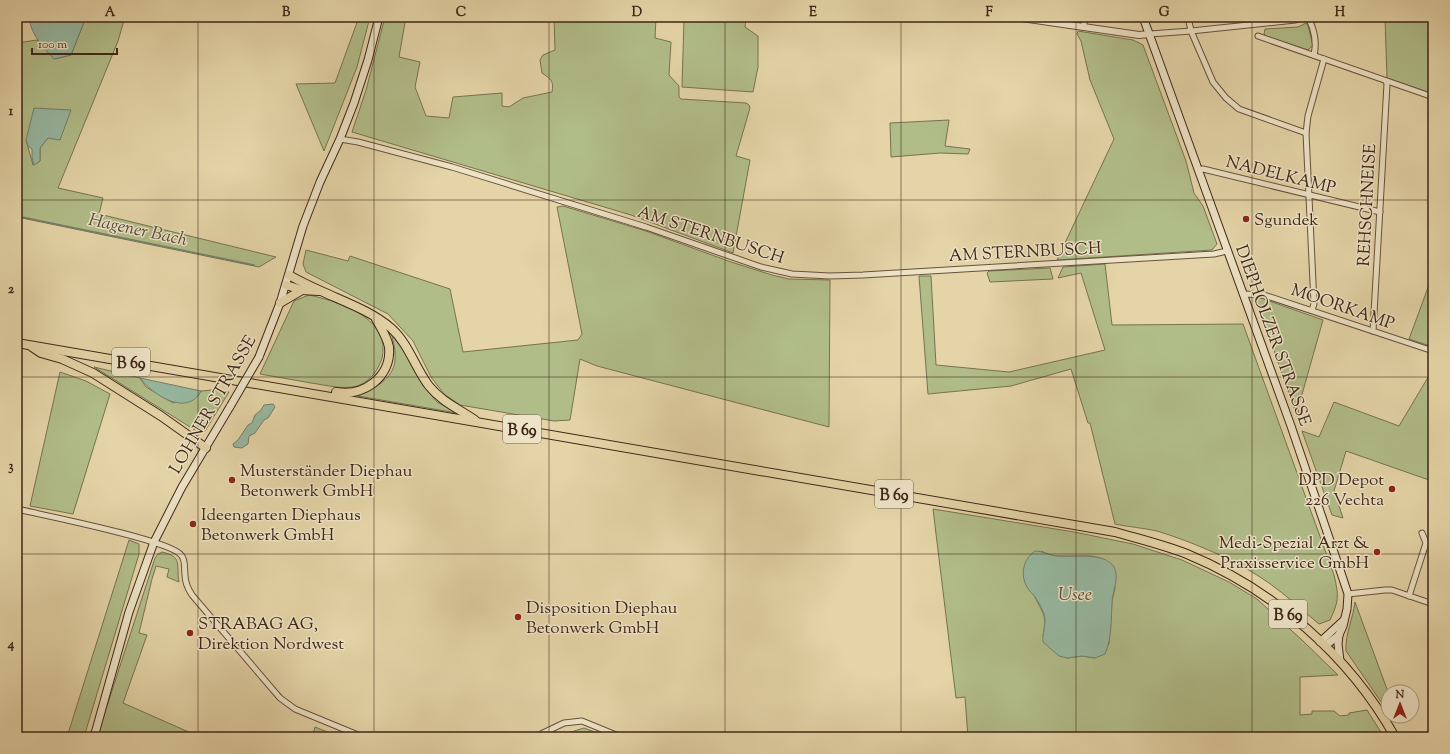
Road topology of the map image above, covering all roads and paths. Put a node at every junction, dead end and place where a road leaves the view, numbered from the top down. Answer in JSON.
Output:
{"nodes":[{"id":1,"x":379,"y":17,"type":"edge"},
{"id":2,"x":1014,"y":17,"type":"edge"},
{"id":3,"x":1084,"y":17,"type":"edge"},
{"id":4,"x":1144,"y":17,"type":"edge"},
{"id":5,"x":1188,"y":17,"type":"edge"},
{"id":6,"x":1302,"y":17,"type":"edge"},
{"id":7,"x":1308,"y":17,"type":"edge"},
{"id":8,"x":1084,"y":27,"type":"junction"},
{"id":9,"x":1191,"y":32,"type":"junction"},
{"id":10,"x":1150,"y":34,"type":"junction"},
{"id":11,"x":1258,"y":36,"type":"dead end"},
{"id":12,"x":1314,"y":56,"type":"junction"},
{"id":13,"x":1324,"y":59,"type":"junction"},
{"id":14,"x":1386,"y":81,"type":"junction"},
{"id":15,"x":1433,"y":97,"type":"edge"},
{"id":16,"x":1306,"y":133,"type":"junction"},
{"id":17,"x":340,"y":139,"type":"junction"},
{"id":18,"x":1199,"y":170,"type":"junction"},
{"id":19,"x":1308,"y":194,"type":"junction"},
{"id":20,"x":1380,"y":212,"type":"junction"},
{"id":21,"x":1227,"y":251,"type":"junction"},
{"id":22,"x":289,"y":275,"type":"junction"},
{"id":23,"x":286,"y":285,"type":"junction"},
{"id":24,"x":302,"y":290,"type":"junction"},
{"id":25,"x":321,"y":292,"type":"junction"},
{"id":26,"x":1242,"y":294,"type":"junction"},
{"id":27,"x":280,"y":303,"type":"junction"},
{"id":28,"x":1312,"y":310,"type":"junction"},
{"id":29,"x":376,"y":318,"type":"junction"},
{"id":30,"x":1373,"y":330,"type":"junction"},
{"id":31,"x":17,"y":343,"type":"edge"},
{"id":32,"x":28,"y":345,"type":"junction"},
{"id":33,"x":1433,"y":351,"type":"edge"},
{"id":34,"x":305,"y":392,"type":"junction"},
{"id":35,"x":478,"y":422,"type":"junction"},
{"id":36,"x":206,"y":448,"type":"junction"},
{"id":37,"x":17,"y":509,"type":"edge"},
{"id":38,"x":1422,"y":533,"type":"dead end"},
{"id":39,"x":154,"y":542,"type":"junction"},
{"id":40,"x":1348,"y":594,"type":"junction"},
{"id":41,"x":1409,"y":596,"type":"junction"},
{"id":42,"x":1433,"y":604,"type":"edge"},
{"id":43,"x":1344,"y":620,"type":"junction"},
{"id":44,"x":1339,"y":635,"type":"junction"},
{"id":45,"x":1323,"y":644,"type":"junction"},
{"id":46,"x":1340,"y":662,"type":"junction"},
{"id":47,"x":94,"y":737,"type":"edge"},
{"id":48,"x":363,"y":737,"type":"edge"},
{"id":49,"x":538,"y":737,"type":"edge"},
{"id":50,"x":621,"y":737,"type":"edge"},
{"id":51,"x":1394,"y":737,"type":"edge"}],
"edges":[{"from":1,"to":17,"type":"main road","name":"LOHNER STRASSE"},
{"from":2,"to":8,"type":"street"},
{"from":3,"to":8,"type":"street"},
{"from":4,"to":10,"type":"main road","name":"DIEPHOLZER STRASSE"},
{"from":5,"to":9,"type":"street"},
{"from":6,"to":9,"type":"street"},
{"from":7,"to":12,"type":"street"},
{"from":8,"to":10,"type":"street"},
{"from":9,"to":10,"type":"street"},
{"from":9,"to":16,"type":"street"},
{"from":10,"to":18,"type":"main road","name":"DIEPHOLZER STRASSE"},
{"from":11,"to":12,"type":"street"},
{"from":12,"to":13,"type":"street"},
{"from":13,"to":14,"type":"street"},
{"from":13,"to":16,"type":"street"},
{"from":14,"to":15,"type":"street"},
{"from":14,"to":20,"type":"street","name":"REHSCHNEISE"},
{"from":16,"to":19,"type":"street"},
{"from":17,"to":21,"type":"street","name":"AM STERNBUSCH"},
{"from":17,"to":22,"type":"main road","name":"LOHNER STRASSE"},
{"from":18,"to":19,"type":"street","name":"NADELKAMP"},
{"from":18,"to":21,"type":"main road","name":"DIEPHOLZER STRASSE"},
{"from":19,"to":20,"type":"street","name":"NADELKAMP"},
{"from":19,"to":28,"type":"street"},
{"from":20,"to":30,"type":"street","name":"REHSCHNEISE"},
{"from":21,"to":26,"type":"main road","name":"DIEPHOLZER STRASSE"},
{"from":22,"to":23,"type":"main road","name":"LOHNER STRASSE"},
{"from":22,"to":25,"type":"main road"},
{"from":23,"to":24,"type":"main road"},
{"from":23,"to":27,"type":"main road","name":"LOHNER STRASSE"},
{"from":24,"to":25,"type":"main road"},
{"from":24,"to":27,"type":"main road"},
{"from":25,"to":29,"type":"main road"},
{"from":26,"to":28,"type":"street","name":"MOORKAMP"},
{"from":26,"to":40,"type":"main road","name":"DIEPHOLZER STRASSE"},
{"from":27,"to":36,"type":"main road","name":"LOHNER STRASSE","bridge":true},
{"from":28,"to":30,"type":"street","name":"MOORKAMP"},
{"from":29,"to":34,"type":"main road"},
{"from":29,"to":35,"type":"main road"},
{"from":30,"to":33,"type":"street","name":"MOORKAMP"},
{"from":31,"to":32,"type":"main road","number":"B 69"},
{"from":32,"to":34,"type":"main road","number":"B 69"},
{"from":32,"to":36,"type":"main road"},
{"from":34,"to":35,"type":"main road","number":"B 69"},
{"from":35,"to":45,"type":"main road","number":"B 69"},
{"from":36,"to":39,"type":"main road","name":"LOHNER STRASSE"},
{"from":37,"to":39,"type":"street"},
{"from":38,"to":41,"type":"street"},
{"from":39,"to":47,"type":"main road","name":"LOHNER STRASSE"},
{"from":39,"to":48,"type":"street"},
{"from":40,"to":41,"type":"street"},
{"from":40,"to":43,"type":"main road","name":"DIEPHOLZER STRASSE"},
{"from":41,"to":42,"type":"street"},
{"from":43,"to":44,"type":"main road","name":"DIEPHOLZER STRASSE"},
{"from":43,"to":45,"type":"main road"},
{"from":44,"to":45,"type":"main road"},
{"from":44,"to":46,"type":"main road"},
{"from":45,"to":46,"type":"main road","number":"B 69"},
{"from":46,"to":51,"type":"main road","number":"B 69"},
{"from":49,"to":50,"type":"street"}]}
